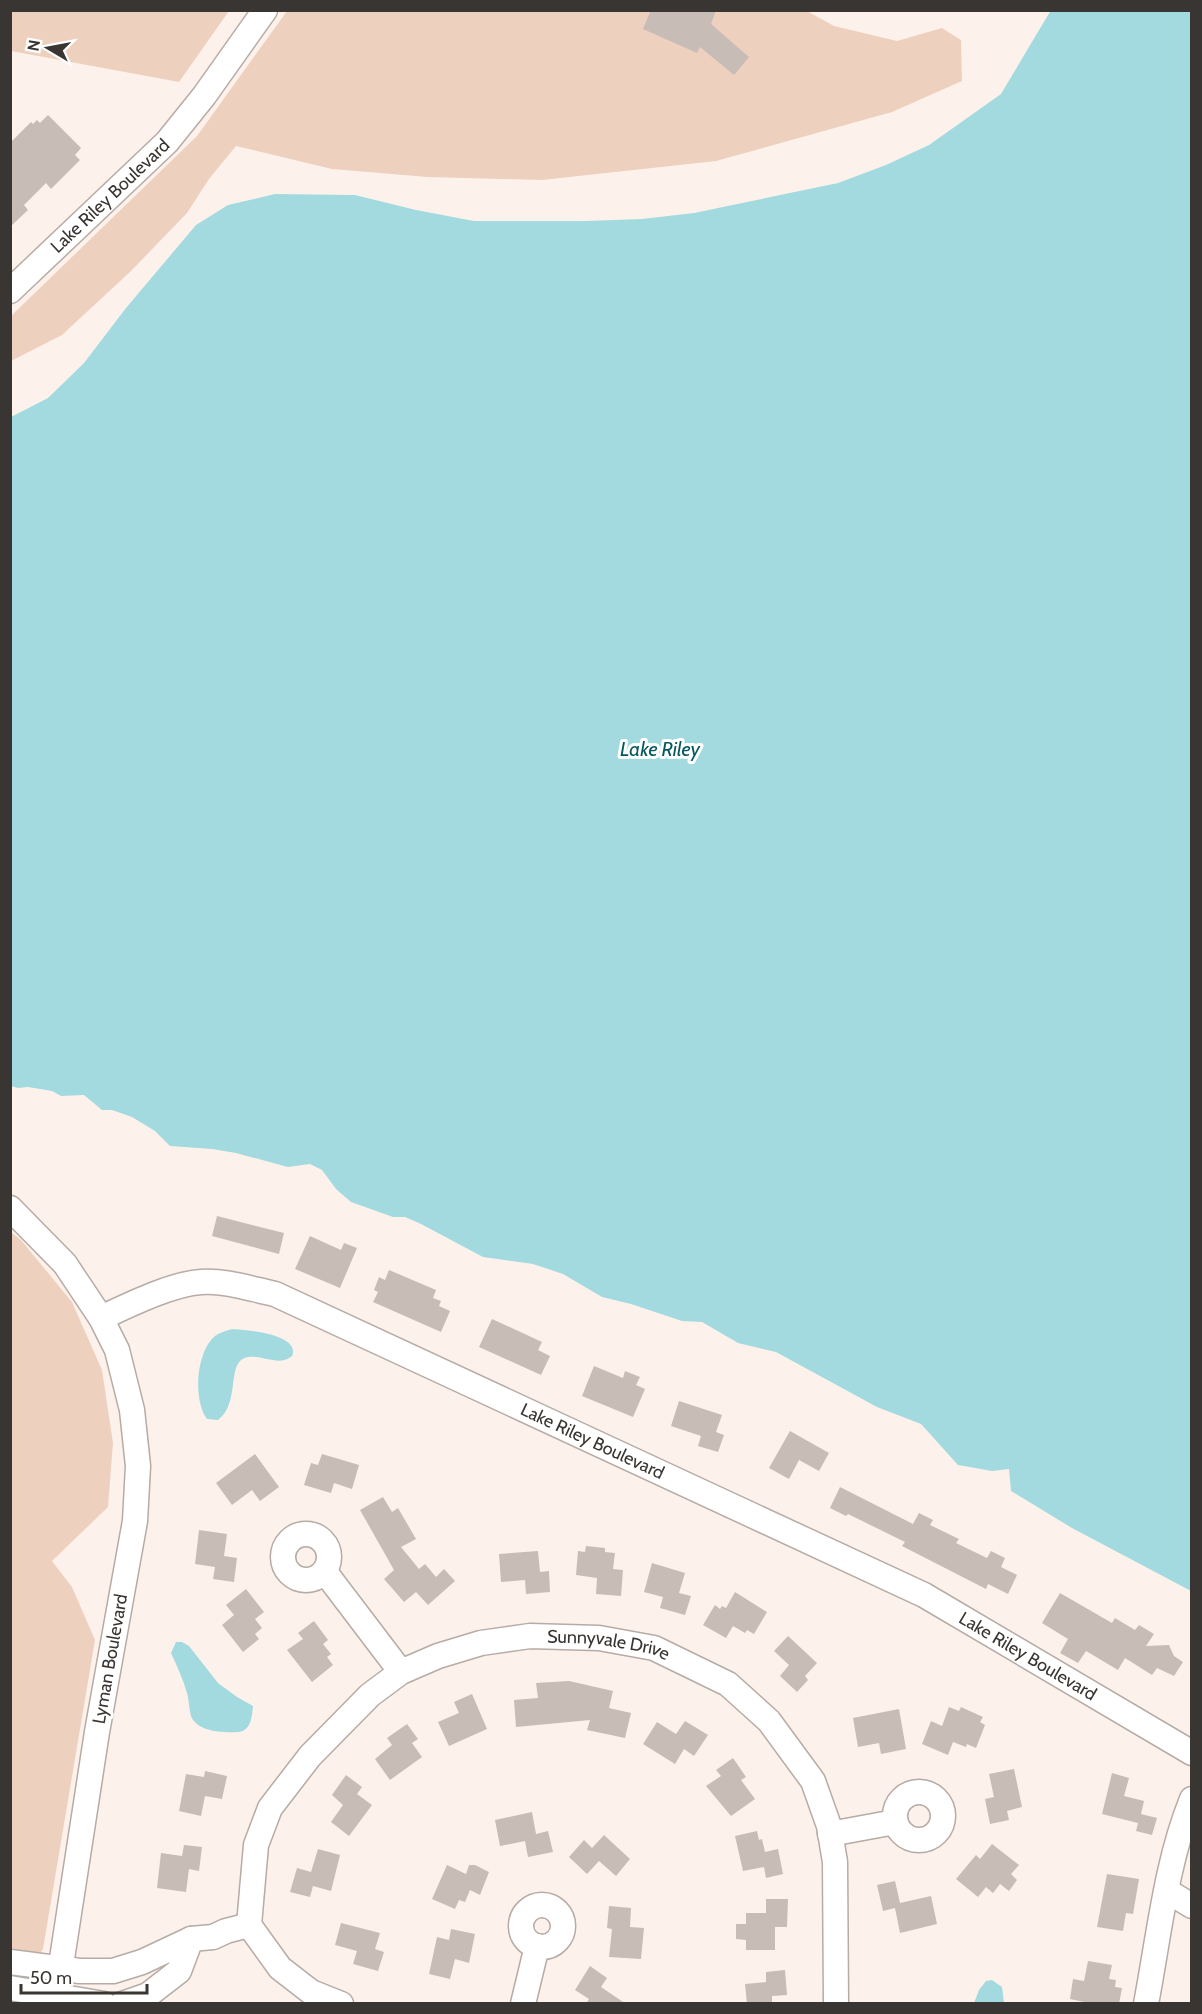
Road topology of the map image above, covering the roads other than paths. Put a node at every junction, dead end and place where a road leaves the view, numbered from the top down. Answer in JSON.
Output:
{"nodes":[{"id":1,"x":265,"y":10,"type":"edge"},
{"id":2,"x":10,"y":291,"type":"edge"},
{"id":3,"x":10,"y":1208,"type":"edge"},
{"id":4,"x":101,"y":1318,"type":"junction"},
{"id":5,"x":325,"y":1572,"type":"dead end"},
{"id":6,"x":401,"y":1672,"type":"junction"},
{"id":7,"x":1191,"y":1753,"type":"edge"},
{"id":8,"x":1191,"y":1799,"type":"edge"},
{"id":9,"x":895,"y":1822,"type":"dead end"},
{"id":10,"x":830,"y":1834,"type":"junction"},
{"id":11,"x":1167,"y":1891,"type":"junction"},
{"id":12,"x":1191,"y":1906,"type":"edge"},
{"id":13,"x":249,"y":1925,"type":"junction"},
{"id":14,"x":192,"y":1939,"type":"junction"},
{"id":15,"x":537,"y":1946,"type":"dead end"},
{"id":16,"x":10,"y":1962,"type":"edge"},
{"id":17,"x":60,"y":1968,"type":"junction"},
{"id":18,"x":10,"y":1988,"type":"edge"},
{"id":19,"x":55,"y":2000,"type":"edge"},
{"id":20,"x":104,"y":2004,"type":"edge"},
{"id":21,"x":122,"y":2004,"type":"edge"},
{"id":22,"x":341,"y":2004,"type":"edge"},
{"id":23,"x":523,"y":2004,"type":"edge"},
{"id":24,"x":836,"y":2004,"type":"edge"},
{"id":25,"x":1146,"y":2004,"type":"edge"}],
"edges":[{"from":1,"to":2,"type":"street","name":"Lake Riley Boulevard"},
{"from":3,"to":4,"type":"street"},
{"from":4,"to":7,"type":"street","name":"Lake Riley Boulevard"},
{"from":4,"to":17,"type":"street","name":"Lyman Boulevard"},
{"from":5,"to":6,"type":"street"},
{"from":6,"to":10,"type":"street","name":"Sunnyvale Drive"},
{"from":6,"to":13,"type":"street","name":"Sunnyvale Drive"},
{"from":8,"to":11,"type":"street"},
{"from":9,"to":10,"type":"street"},
{"from":10,"to":24,"type":"street","name":"Sunnyvale Drive"},
{"from":11,"to":12,"type":"street"},
{"from":11,"to":25,"type":"street"},
{"from":13,"to":14,"type":"street"},
{"from":13,"to":22,"type":"street"},
{"from":14,"to":17,"type":"street"},
{"from":14,"to":21,"type":"street"},
{"from":15,"to":23,"type":"street"},
{"from":16,"to":17,"type":"street"},
{"from":17,"to":19,"type":"street","name":"Lyman Boulevard"},
{"from":18,"to":19,"type":"street"},
{"from":19,"to":20,"type":"street"}]}
